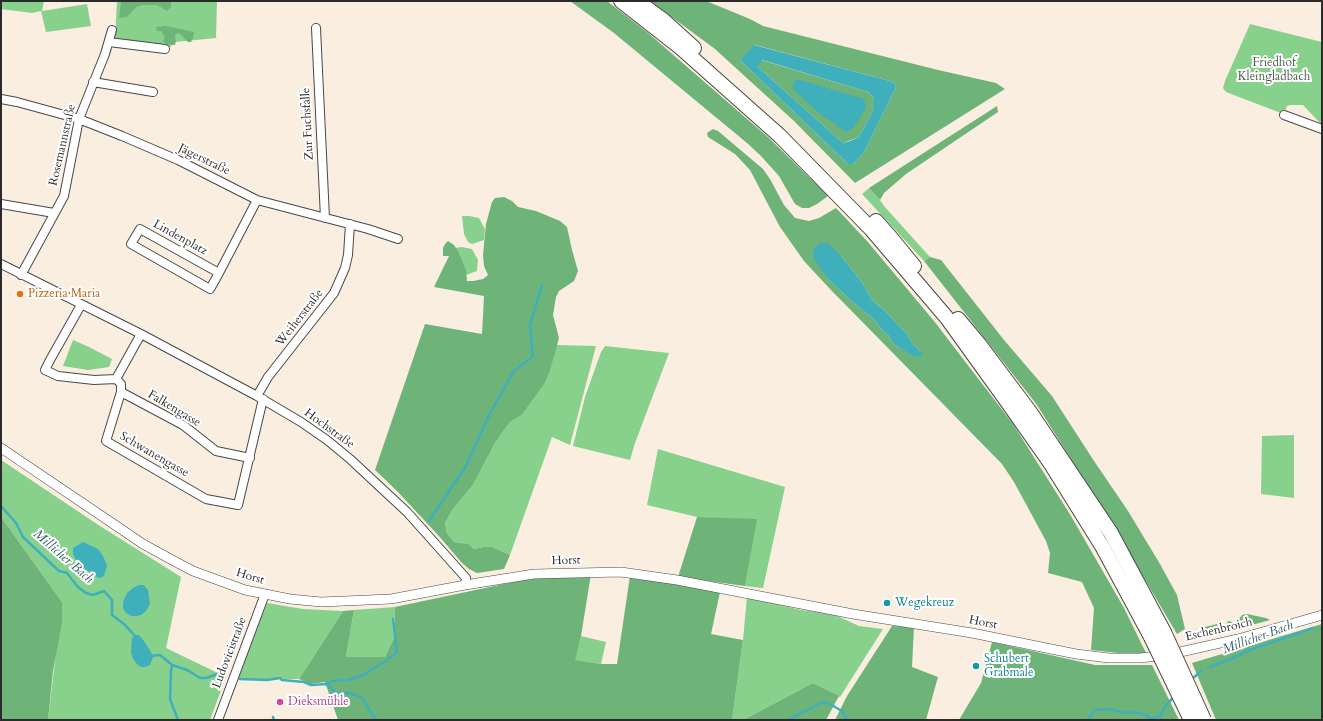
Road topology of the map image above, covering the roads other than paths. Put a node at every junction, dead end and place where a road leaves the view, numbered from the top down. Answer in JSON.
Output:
{"nodes":[{"id":1,"x":621,"y":1,"type":"edge"},
{"id":2,"x":637,"y":1,"type":"edge"},
{"id":3,"x":316,"y":28,"type":"dead end"},
{"id":4,"x":112,"y":30,"type":"dead end"},
{"id":5,"x":108,"y":42,"type":"junction"},
{"id":6,"x":165,"y":49,"type":"dead end"},
{"id":7,"x":93,"y":82,"type":"junction"},
{"id":8,"x":153,"y":92,"type":"dead end"},
{"id":9,"x":1,"y":99,"type":"edge"},
{"id":10,"x":1284,"y":115,"type":"dead end"},
{"id":11,"x":79,"y":120,"type":"junction"},
{"id":12,"x":1322,"y":129,"type":"edge"},
{"id":13,"x":257,"y":200,"type":"junction"},
{"id":14,"x":1,"y":204,"type":"edge"},
{"id":15,"x":54,"y":213,"type":"junction"},
{"id":16,"x":325,"y":218,"type":"junction"},
{"id":17,"x":350,"y":224,"type":"junction"},
{"id":18,"x":398,"y":239,"type":"dead end"},
{"id":19,"x":1,"y":264,"type":"edge"},
{"id":20,"x":219,"y":274,"type":"junction"},
{"id":21,"x":21,"y":275,"type":"junction"},
{"id":22,"x":81,"y":305,"type":"junction"},
{"id":23,"x":141,"y":334,"type":"junction"},
{"id":24,"x":116,"y":378,"type":"junction"},
{"id":25,"x":121,"y":392,"type":"junction"},
{"id":26,"x":260,"y":398,"type":"junction"},
{"id":27,"x":1,"y":448,"type":"edge"},
{"id":28,"x":250,"y":458,"type":"junction"},
{"id":29,"x":238,"y":504,"type":"joint"},
{"id":30,"x":465,"y":585,"type":"junction"},
{"id":31,"x":265,"y":594,"type":"junction"},
{"id":32,"x":1322,"y":616,"type":"edge"},
{"id":33,"x":1157,"y":635,"type":"junction"},
{"id":34,"x":1167,"y":655,"type":"joint"},
{"id":35,"x":218,"y":720,"type":"edge"},
{"id":36,"x":1191,"y":720,"type":"edge"},
{"id":37,"x":1204,"y":720,"type":"edge"}],
"edges":[{"from":1,"to":33,"type":"highway"},
{"from":2,"to":33,"type":"highway"},
{"from":3,"to":16,"type":"street","name":"Zur Fuchsfalle"},
{"from":4,"to":5,"type":"street","name":"Rosemannstraße"},
{"from":5,"to":6,"type":"street"},
{"from":5,"to":7,"type":"street","name":"Rosemannstraße"},
{"from":7,"to":8,"type":"street"},
{"from":7,"to":11,"type":"street","name":"Rosemannstraße"},
{"from":9,"to":11,"type":"street","name":"Jägerstraße"},
{"from":10,"to":12,"type":"street"},
{"from":11,"to":13,"type":"street","name":"Jägerstraße"},
{"from":11,"to":15,"type":"street","name":"Rosemannstraße"},
{"from":13,"to":16,"type":"street","name":"Jägerstraße"},
{"from":13,"to":20,"type":"street"},
{"from":14,"to":15,"type":"street"},
{"from":15,"to":21,"type":"street","name":"Rosemannstraße"},
{"from":16,"to":17,"type":"street","name":"Jägerstraße"},
{"from":17,"to":18,"type":"street","name":"Jägerstraße"},
{"from":17,"to":26,"type":"street","name":"Weiherstraße"},
{"from":19,"to":21,"type":"street","name":"Hochstraße"},
{"from":20,"to":20,"type":"street","name":"Lindenplatz"},
{"from":21,"to":22,"type":"street","name":"Hochstraße"},
{"from":22,"to":23,"type":"street","name":"Hochstraße"},
{"from":22,"to":24,"type":"street"},
{"from":23,"to":24,"type":"street"},
{"from":23,"to":26,"type":"street","name":"Hochstraße"},
{"from":24,"to":25,"type":"street"},
{"from":25,"to":28,"type":"street","name":"Falkengasse"},
{"from":25,"to":29,"type":"street","name":"Schwanengasse"},
{"from":26,"to":28,"type":"street","name":"Weiherstraße"},
{"from":26,"to":30,"type":"street","name":"Hochstraße"},
{"from":27,"to":31,"type":"street","name":"Horst"},
{"from":28,"to":29,"type":"street","name":"Weiherstraße"},
{"from":30,"to":31,"type":"street","name":"Horst"},
{"from":30,"to":34,"type":"street","name":"Horst"},
{"from":31,"to":35,"type":"street","name":"Ludovicistraße"},
{"from":32,"to":34,"type":"street","name":"Eschenbroich"},
{"from":33,"to":36,"type":"highway","bridge":true},
{"from":33,"to":37,"type":"highway","bridge":true}]}
